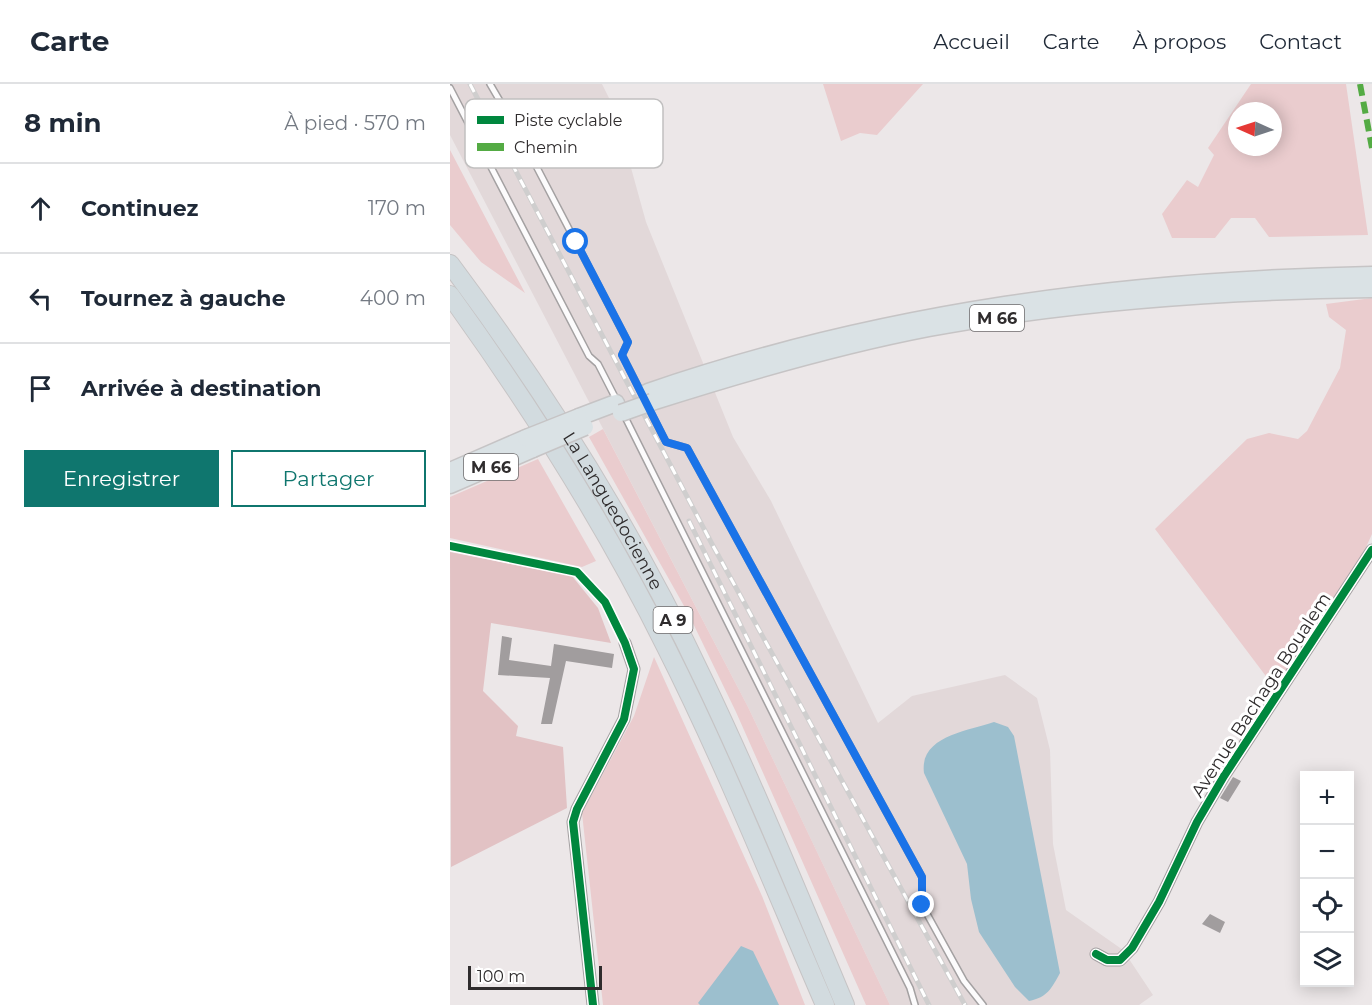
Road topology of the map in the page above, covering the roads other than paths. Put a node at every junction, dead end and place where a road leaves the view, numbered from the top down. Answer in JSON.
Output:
{"nodes":[{"id":1,"x":490,"y":84,"type":"edge"},
{"id":2,"x":450,"y":88,"type":"edge"},
{"id":3,"x":499,"y":99,"type":"edge"},
{"id":4,"x":465,"y":117,"type":"edge"},
{"id":5,"x":491,"y":168,"type":"edge"},
{"id":6,"x":537,"y":168,"type":"edge"},
{"id":7,"x":450,"y":264,"type":"edge"},
{"id":8,"x":1372,"y":275,"type":"edge"},
{"id":9,"x":1372,"y":289,"type":"edge"},
{"id":10,"x":450,"y":295,"type":"edge"},
{"id":11,"x":650,"y":397,"type":"junction"},
{"id":12,"x":530,"y":443,"type":"junction"},
{"id":13,"x":450,"y":471,"type":"edge"},
{"id":14,"x":450,"y":485,"type":"edge"},
{"id":15,"x":1372,"y":550,"type":"edge"},
{"id":16,"x":625,"y":643,"type":"dead end"},
{"id":17,"x":1096,"y":954,"type":"dead end"},
{"id":18,"x":593,"y":1005,"type":"edge"},
{"id":19,"x":825,"y":1005,"type":"edge"},
{"id":20,"x":845,"y":1005,"type":"edge"},
{"id":21,"x":915,"y":1005,"type":"edge"},
{"id":22,"x":982,"y":1005,"type":"edge"}],
"edges":[{"from":1,"to":3,"type":"lane"},
{"from":2,"to":4,"type":"lane"},
{"from":5,"to":21,"type":"lane"},
{"from":6,"to":22,"type":"lane"},
{"from":7,"to":20,"type":"highway","name":"La Languedocienne","number":"A 9"},
{"from":8,"to":11,"type":"highway","number":"M 66"},
{"from":9,"to":11,"type":"highway","number":"M 66"},
{"from":10,"to":19,"type":"highway","name":"La Languedocienne","number":"A 9"},
{"from":11,"to":12,"type":"highway","number":"M 66","bridge":true},
{"from":12,"to":13,"type":"highway","number":"M 66"},
{"from":12,"to":14,"type":"highway","number":"M 66"},
{"from":15,"to":17,"type":"street","name":"Avenue Bachaga Boualem"},
{"from":16,"to":18,"type":"street"}]}
